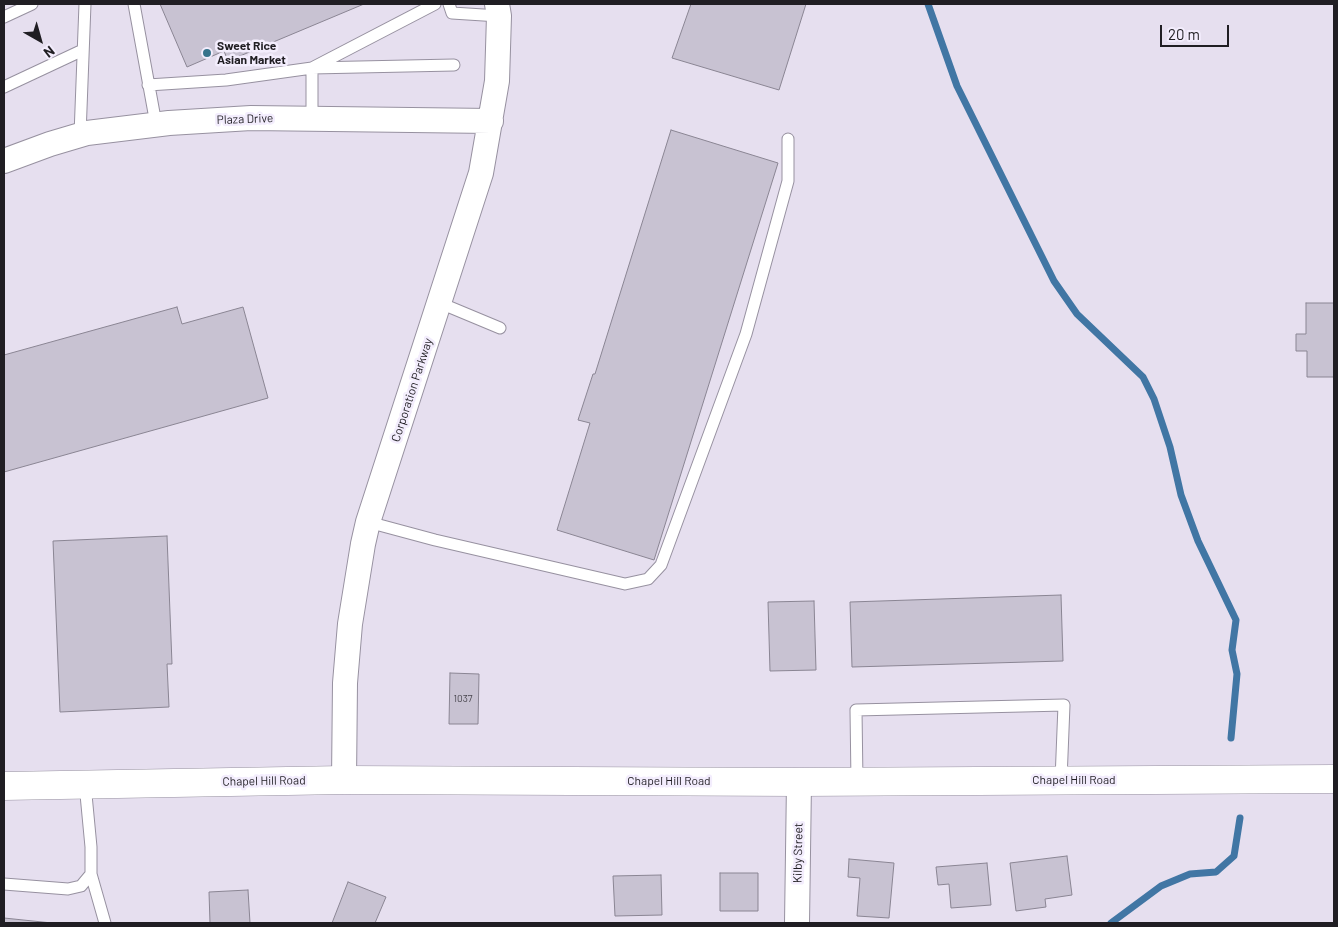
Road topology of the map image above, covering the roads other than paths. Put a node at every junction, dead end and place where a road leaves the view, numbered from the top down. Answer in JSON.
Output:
{"nodes":[{"id":1,"x":32,"y":4,"type":"edge"},
{"id":2,"x":85,"y":4,"type":"edge"},
{"id":3,"x":134,"y":4,"type":"edge"},
{"id":4,"x":435,"y":4,"type":"edge"},
{"id":5,"x":449,"y":4,"type":"edge"},
{"id":6,"x":498,"y":10,"type":"edge"},
{"id":7,"x":4,"y":17,"type":"edge"},
{"id":8,"x":83,"y":50,"type":"junction"},
{"id":9,"x":454,"y":65,"type":"dead end"},
{"id":10,"x":312,"y":68,"type":"junction"},
{"id":11,"x":148,"y":85,"type":"junction"},
{"id":12,"x":4,"y":87,"type":"edge"},
{"id":13,"x":312,"y":118,"type":"junction"},
{"id":14,"x":491,"y":121,"type":"junction"},
{"id":15,"x":156,"y":124,"type":"junction"},
{"id":16,"x":80,"y":135,"type":"junction"},
{"id":17,"x":788,"y":139,"type":"dead end"},
{"id":18,"x":4,"y":161,"type":"edge"},
{"id":19,"x":440,"y":303,"type":"junction"},
{"id":20,"x":500,"y":328,"type":"dead end"},
{"id":21,"x":368,"y":522,"type":"junction"},
{"id":22,"x":1334,"y":779,"type":"edge"},
{"id":23,"x":344,"y":780,"type":"junction"},
{"id":24,"x":1062,"y":780,"type":"junction"},
{"id":25,"x":799,"y":782,"type":"junction"},
{"id":26,"x":857,"y":782,"type":"junction"},
{"id":27,"x":85,"y":784,"type":"junction"},
{"id":28,"x":4,"y":786,"type":"edge"},
{"id":29,"x":90,"y":874,"type":"junction"},
{"id":30,"x":4,"y":884,"type":"edge"},
{"id":31,"x":105,"y":923,"type":"edge"},
{"id":32,"x":796,"y":923,"type":"edge"}],
"edges":[{"from":1,"to":7,"type":"lane"},
{"from":2,"to":8,"type":"lane"},
{"from":3,"to":11,"type":"lane"},
{"from":4,"to":10,"type":"lane"},
{"from":5,"to":6,"type":"lane"},
{"from":6,"to":14,"type":"street","name":"Corporation Parkway"},
{"from":8,"to":12,"type":"lane"},
{"from":8,"to":16,"type":"lane"},
{"from":9,"to":10,"type":"lane"},
{"from":10,"to":11,"type":"lane"},
{"from":10,"to":13,"type":"lane"},
{"from":11,"to":15,"type":"lane"},
{"from":13,"to":14,"type":"street","name":"Plaza Drive"},
{"from":13,"to":15,"type":"street","name":"Plaza Drive"},
{"from":14,"to":19,"type":"street","name":"Corporation Parkway"},
{"from":15,"to":16,"type":"street","name":"Plaza Drive"},
{"from":16,"to":18,"type":"street","name":"Plaza Drive"},
{"from":17,"to":21,"type":"lane"},
{"from":19,"to":20,"type":"lane"},
{"from":19,"to":21,"type":"street","name":"Corporation Parkway"},
{"from":21,"to":23,"type":"street","name":"Corporation Parkway"},
{"from":22,"to":24,"type":"main road","name":"Chapel Hill Road"},
{"from":23,"to":25,"type":"main road","name":"Chapel Hill Road"},
{"from":23,"to":27,"type":"main road","name":"Chapel Hill Road"},
{"from":24,"to":26,"type":"main road","name":"Chapel Hill Road"},
{"from":24,"to":26,"type":"lane"},
{"from":25,"to":26,"type":"main road","name":"Chapel Hill Road"},
{"from":25,"to":32,"type":"street","name":"Kilby Street"},
{"from":27,"to":28,"type":"main road","name":"Chapel Hill Road"},
{"from":27,"to":29,"type":"lane"},
{"from":29,"to":30,"type":"lane"},
{"from":29,"to":31,"type":"lane"}]}
